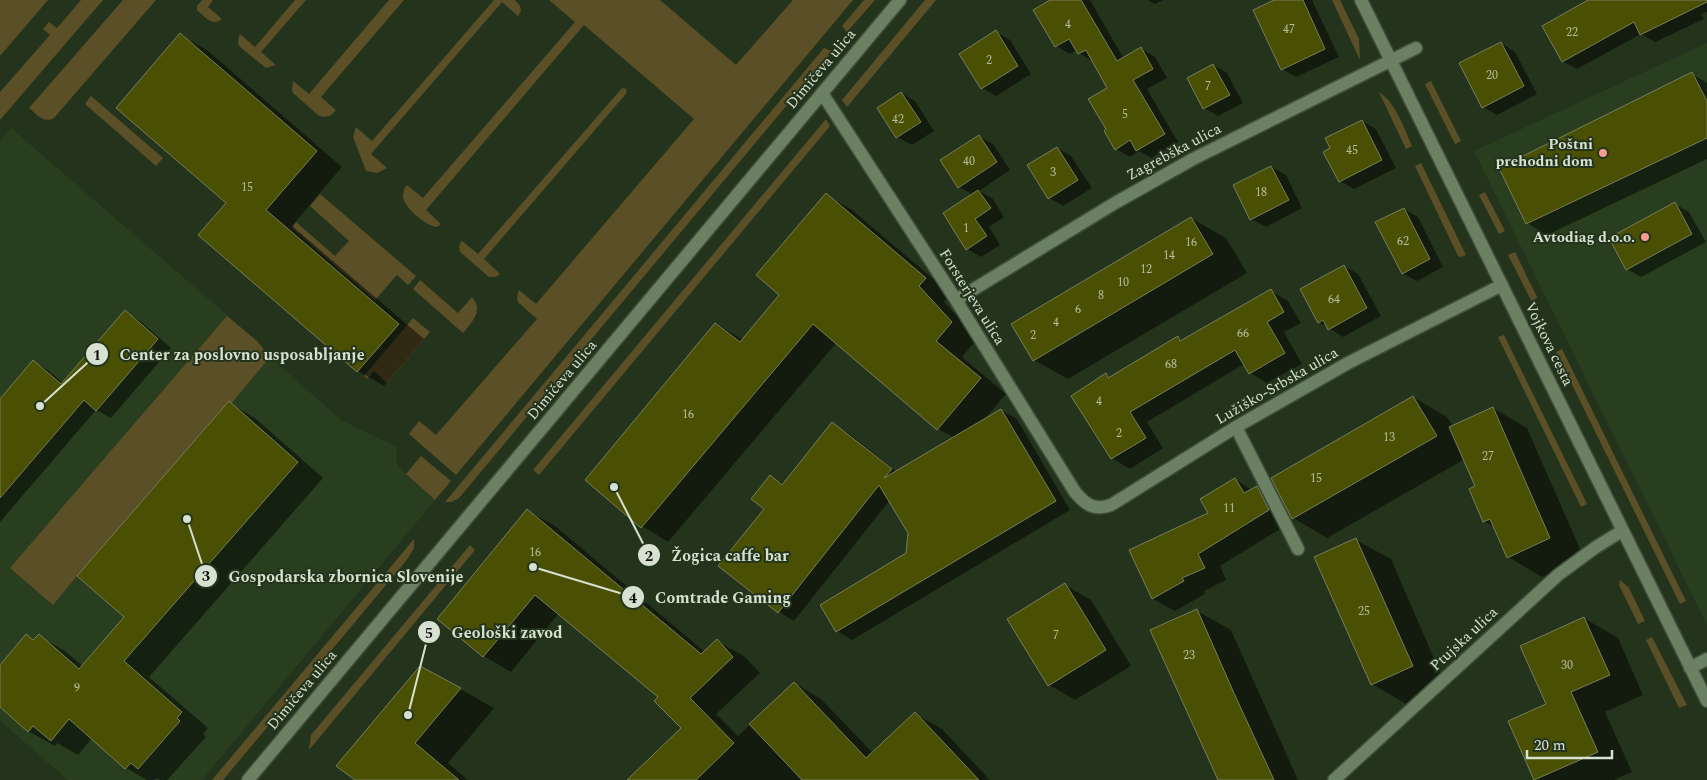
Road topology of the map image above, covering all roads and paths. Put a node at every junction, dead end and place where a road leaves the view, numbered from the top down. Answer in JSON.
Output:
{"nodes":[{"id":1,"x":900,"y":0,"type":"edge"},
{"id":2,"x":1361,"y":0,"type":"edge"},
{"id":3,"x":1416,"y":48,"type":"dead end"},
{"id":4,"x":1392,"y":60,"type":"junction"},
{"id":5,"x":822,"y":93,"type":"junction"},
{"id":6,"x":1502,"y":285,"type":"junction"},
{"id":7,"x":956,"y":300,"type":"junction"},
{"id":8,"x":1236,"y":427,"type":"junction"},
{"id":9,"x":1075,"y":492,"type":"joint"},
{"id":10,"x":1622,"y":531,"type":"junction"},
{"id":11,"x":1298,"y":549,"type":"dead end"},
{"id":12,"x":1707,"y":659,"type":"edge"},
{"id":13,"x":1690,"y":668,"type":"junction"},
{"id":14,"x":1707,"y":701,"type":"edge"},
{"id":15,"x":248,"y":780,"type":"edge"},
{"id":16,"x":1334,"y":780,"type":"edge"}],
"edges":[{"from":1,"to":5,"type":"street","name":"Dimičeva ulica"},
{"from":2,"to":4,"type":"street","name":"Vojkova cesta"},
{"from":3,"to":4,"type":"street","name":"Zagrebška ulica"},
{"from":4,"to":6,"type":"street","name":"Vojkova cesta"},
{"from":4,"to":7,"type":"street","name":"Zagrebška ulica"},
{"from":5,"to":7,"type":"street","name":"Forsterjeva ulica"},
{"from":5,"to":15,"type":"street","name":"Dimičeva ulica"},
{"from":6,"to":8,"type":"street","name":"Lužiško-Srbska ulica"},
{"from":6,"to":10,"type":"street","name":"Vojkova cesta"},
{"from":7,"to":9,"type":"street","name":"Forsterjeva ulica"},
{"from":8,"to":9,"type":"street","name":"Lužiško-Srbska ulica"},
{"from":8,"to":11,"type":"street"},
{"from":10,"to":13,"type":"street","name":"Vojkova cesta"},
{"from":10,"to":16,"type":"street","name":"Ptujska ulica"},
{"from":12,"to":13,"type":"street"},
{"from":13,"to":14,"type":"street","name":"Vojkova cesta"}]}
